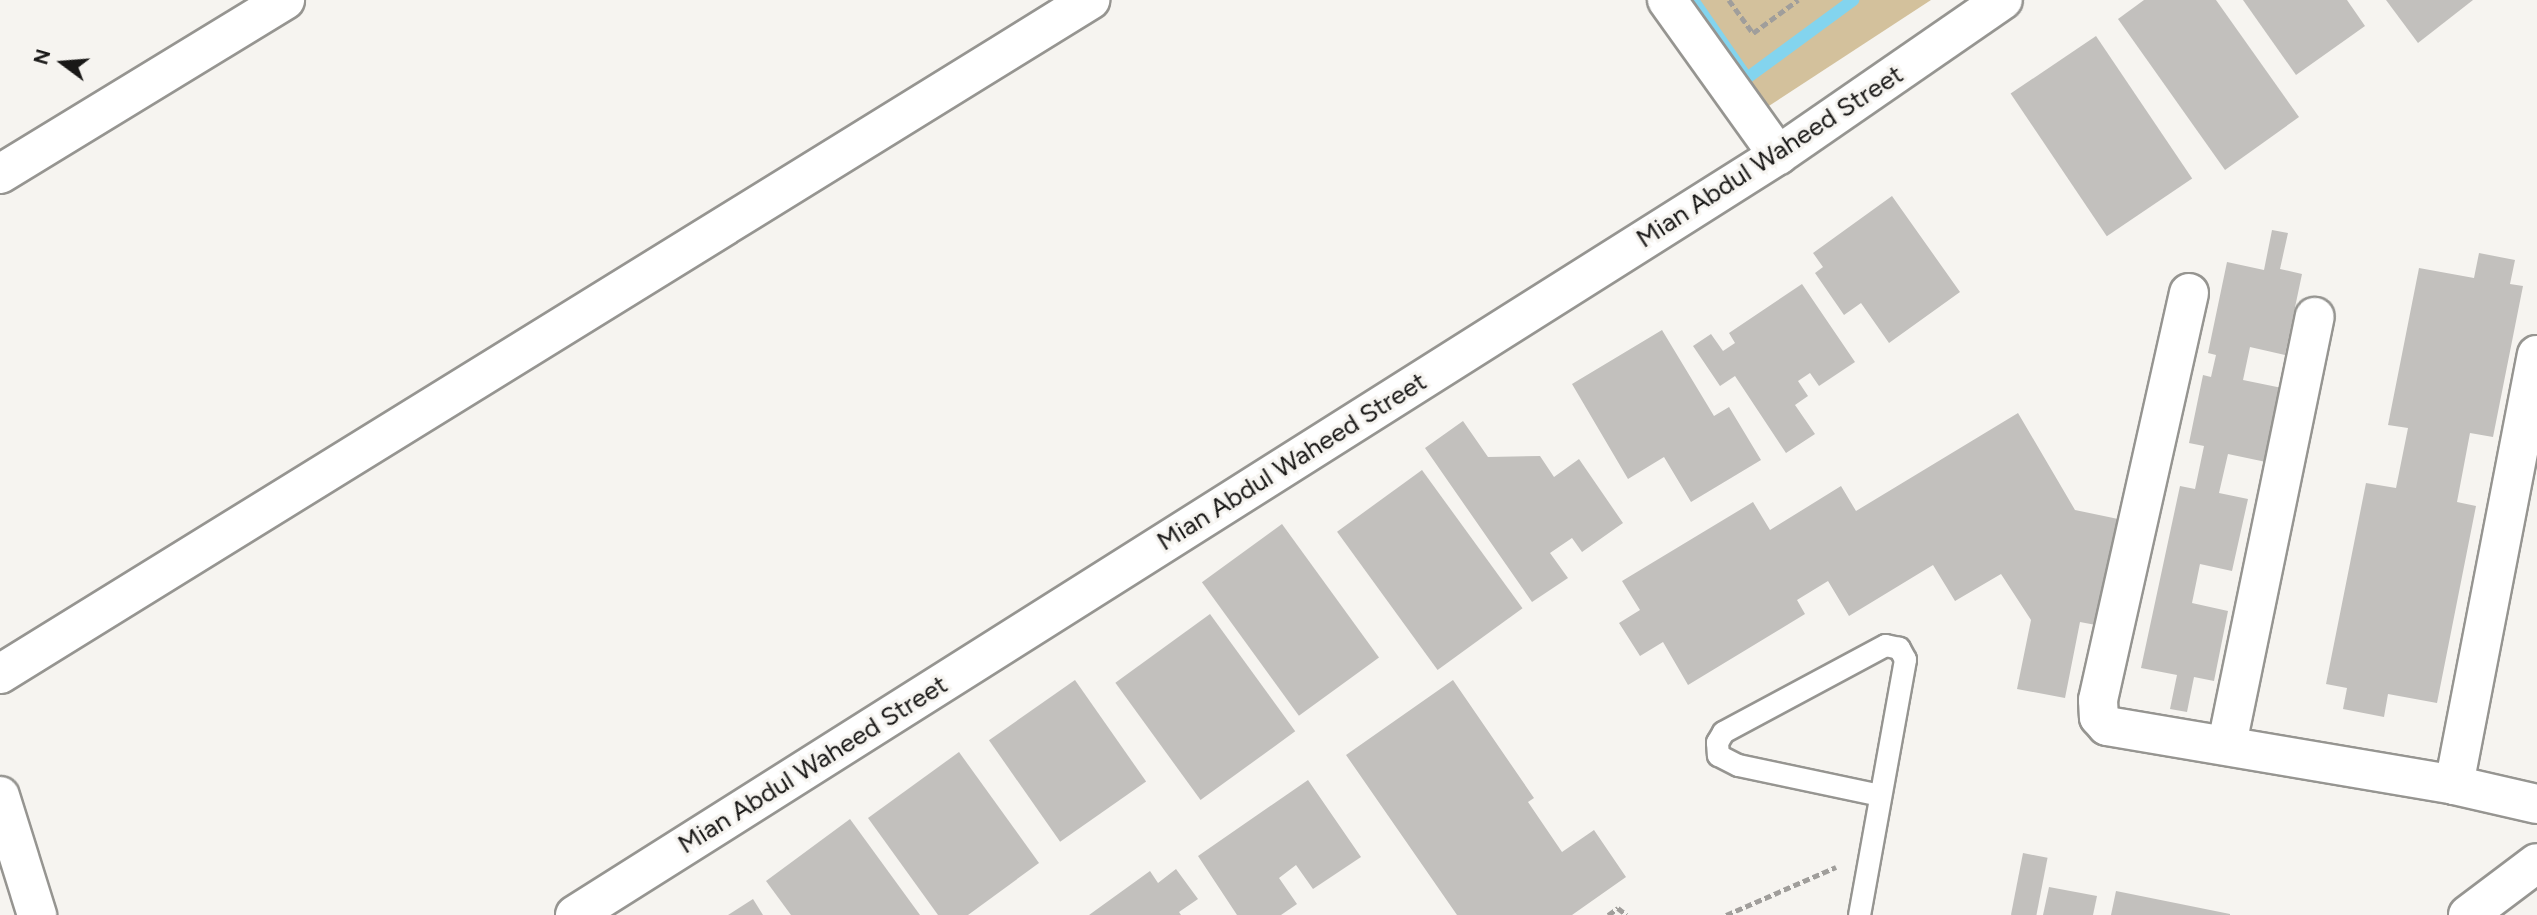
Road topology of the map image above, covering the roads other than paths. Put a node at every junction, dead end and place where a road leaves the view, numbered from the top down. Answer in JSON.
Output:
{"nodes":[{"id":1,"x":285,"y":0,"type":"edge"},
{"id":2,"x":1667,"y":0,"type":"edge"},
{"id":3,"x":2003,"y":0,"type":"edge"},
{"id":4,"x":1068,"y":6,"type":"edge"},
{"id":5,"x":1778,"y":155,"type":"junction"},
{"id":6,"x":0,"y":174,"type":"edge"},
{"id":7,"x":2189,"y":293,"type":"dead end"},
{"id":8,"x":2315,"y":317,"type":"dead end"},
{"id":9,"x":2537,"y":355,"type":"edge"},
{"id":10,"x":0,"y":674,"type":"edge"},
{"id":11,"x":2227,"y":744,"type":"junction"},
{"id":12,"x":2454,"y":785,"type":"junction"},
{"id":13,"x":1880,"y":795,"type":"junction"},
{"id":14,"x":0,"y":796,"type":"edge"},
{"id":15,"x":2537,"y":804,"type":"edge"},
{"id":16,"x":2537,"y":863,"type":"edge"},
{"id":17,"x":37,"y":915,"type":"edge"},
{"id":18,"x":575,"y":915,"type":"edge"},
{"id":19,"x":1859,"y":915,"type":"edge"},
{"id":20,"x":2468,"y":915,"type":"edge"}],
"edges":[{"from":1,"to":6,"type":"street"},
{"from":2,"to":5,"type":"street"},
{"from":3,"to":5,"type":"street","name":"Mian Abdul Waheed Street"},
{"from":4,"to":10,"type":"street"},
{"from":5,"to":18,"type":"street","name":"Mian Abdul Waheed Street"},
{"from":7,"to":11,"type":"street"},
{"from":8,"to":11,"type":"street"},
{"from":9,"to":12,"type":"street"},
{"from":11,"to":12,"type":"street"},
{"from":12,"to":15,"type":"street"},
{"from":13,"to":13,"type":"lane"},
{"from":13,"to":19,"type":"lane"},
{"from":14,"to":17,"type":"street"},
{"from":16,"to":20,"type":"street"}]}
